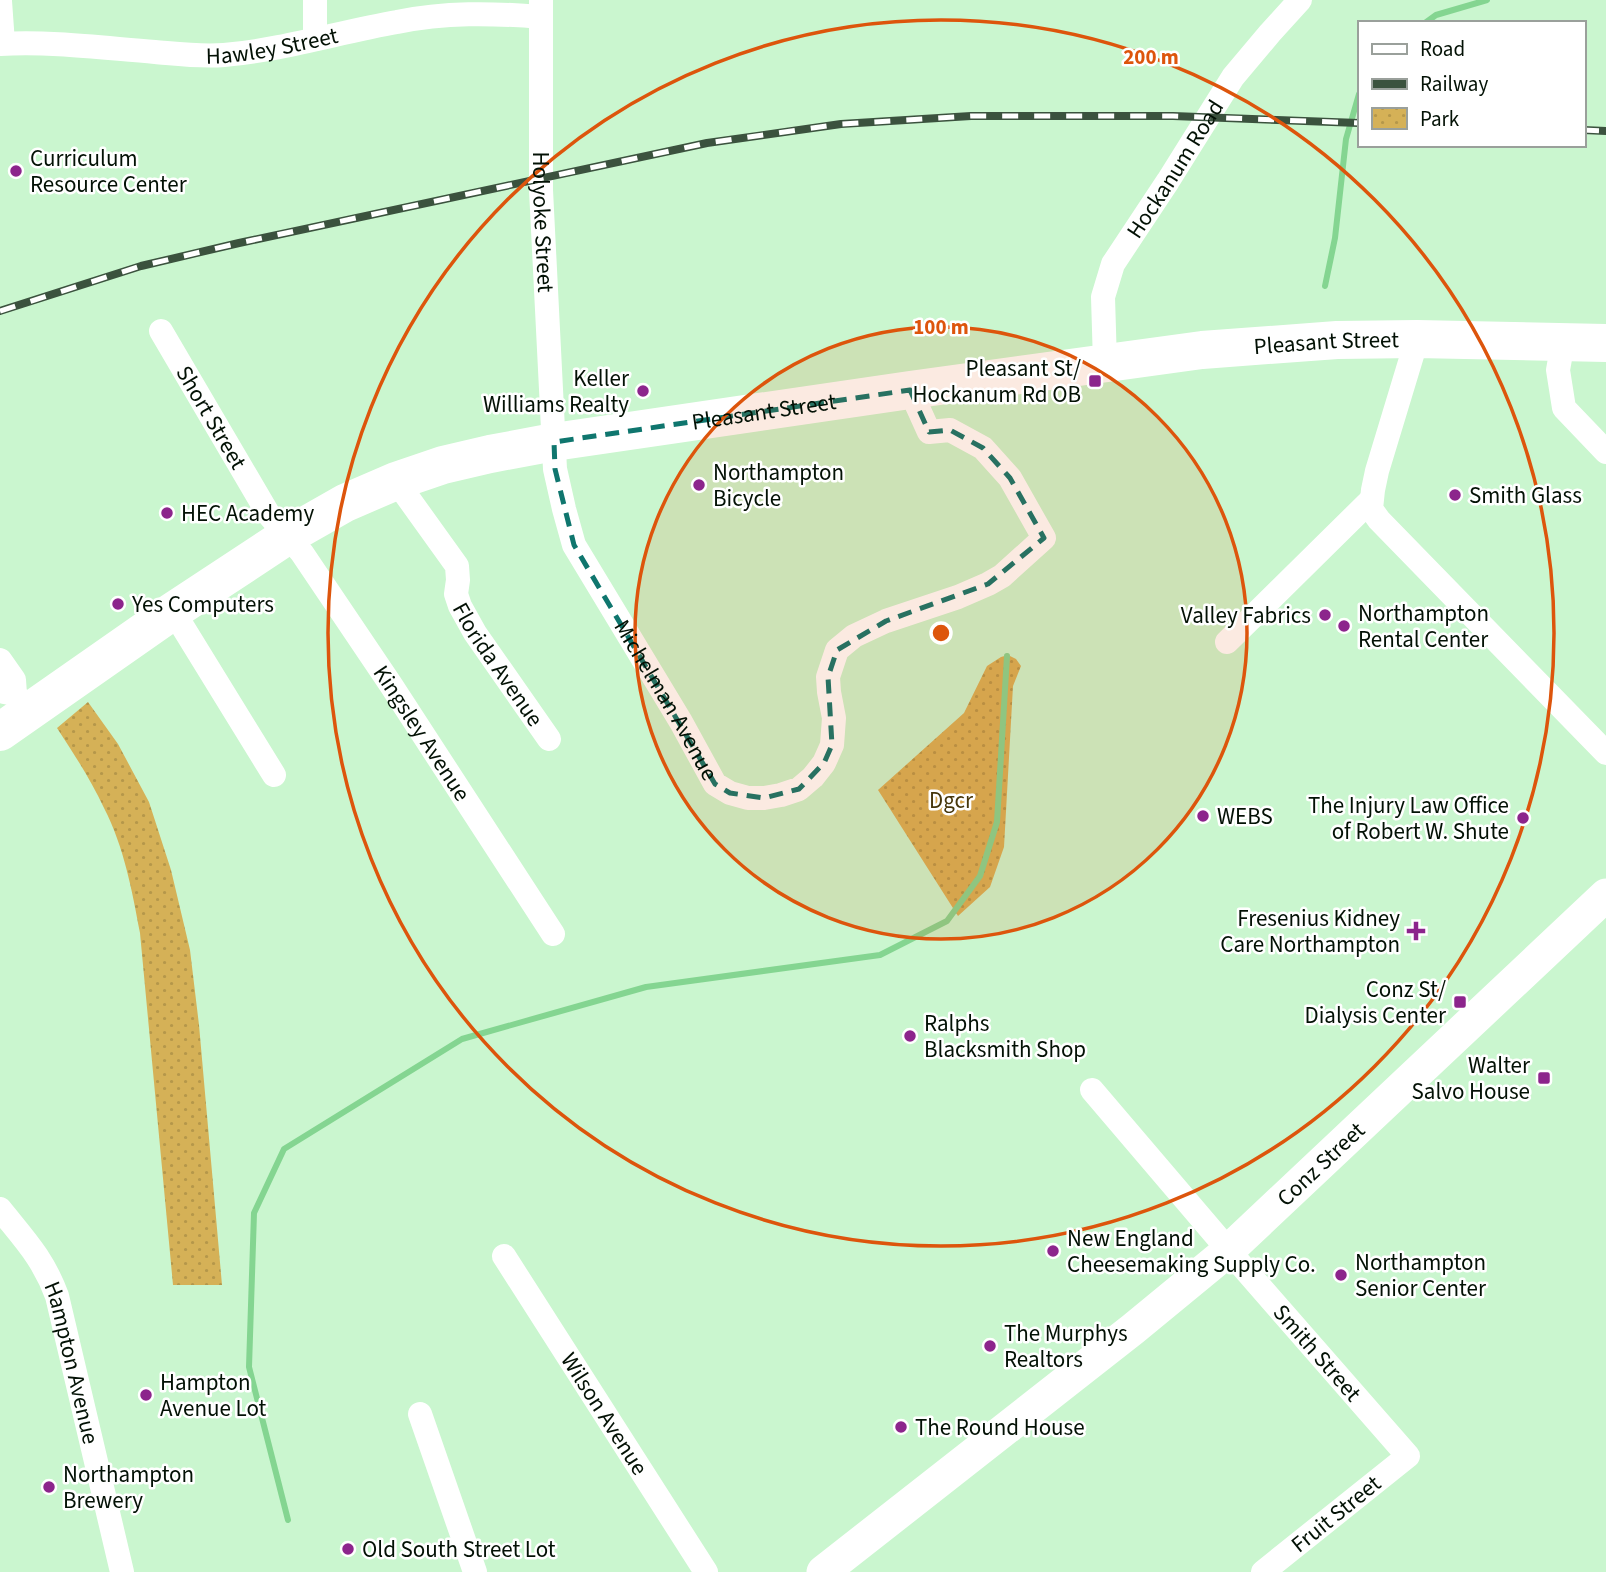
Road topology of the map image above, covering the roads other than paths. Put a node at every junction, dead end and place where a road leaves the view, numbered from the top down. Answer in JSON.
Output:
{"nodes":[{"id":1,"x":315,"y":0,"type":"edge"},
{"id":2,"x":1300,"y":0,"type":"edge"},
{"id":3,"x":0,"y":1,"type":"edge"},
{"id":4,"x":541,"y":8,"type":"edge"},
{"id":5,"x":315,"y":39,"type":"junction"},
{"id":6,"x":2,"y":43,"type":"edge"},
{"id":7,"x":161,"y":331,"type":"dead end"},
{"id":8,"x":1417,"y":339,"type":"junction"},
{"id":9,"x":1563,"y":342,"type":"junction"},
{"id":10,"x":1606,"y":343,"type":"edge"},
{"id":11,"x":1105,"y":363,"type":"junction"},
{"id":12,"x":910,"y":390,"type":"junction"},
{"id":13,"x":554,"y":443,"type":"junction"},
{"id":14,"x":1606,"y":452,"type":"edge"},
{"id":15,"x":396,"y":481,"type":"junction"},
{"id":16,"x":1371,"y":500,"type":"junction"},
{"id":17,"x":287,"y":536,"type":"junction"},
{"id":18,"x":173,"y":611,"type":"junction"},
{"id":19,"x":1227,"y":642,"type":"dead end"},
{"id":20,"x":0,"y":660,"type":"edge"},
{"id":21,"x":11,"y":706,"type":"edge"},
{"id":22,"x":549,"y":739,"type":"dead end"},
{"id":23,"x":1606,"y":753,"type":"edge"},
{"id":24,"x":274,"y":775,"type":"dead end"},
{"id":25,"x":1606,"y":895,"type":"edge"},
{"id":26,"x":553,"y":934,"type":"dead end"},
{"id":27,"x":1092,"y":1090,"type":"dead end"},
{"id":28,"x":0,"y":1209,"type":"edge"},
{"id":29,"x":1229,"y":1250,"type":"junction"},
{"id":30,"x":504,"y":1256,"type":"dead end"},
{"id":31,"x":420,"y":1414,"type":"dead end"},
{"id":32,"x":1408,"y":1456,"type":"joint"},
{"id":33,"x":122,"y":1572,"type":"edge"},
{"id":34,"x":475,"y":1572,"type":"edge"},
{"id":35,"x":706,"y":1572,"type":"edge"},
{"id":36,"x":823,"y":1572,"type":"edge"},
{"id":37,"x":1263,"y":1572,"type":"edge"}],
"edges":[{"from":1,"to":5,"type":"street"},
{"from":2,"to":11,"type":"street","name":"Hockanum Road"},
{"from":3,"to":6,"type":"street"},
{"from":4,"to":5,"type":"street","name":"Hawley Street"},
{"from":4,"to":13,"type":"street","name":"Holyoke Street"},
{"from":5,"to":6,"type":"street","name":"Hawley Street"},
{"from":7,"to":17,"type":"street","name":"Short Street"},
{"from":8,"to":9,"type":"main road","name":"Pleasant Street"},
{"from":8,"to":11,"type":"main road","name":"Pleasant Street"},
{"from":8,"to":16,"type":"street"},
{"from":9,"to":10,"type":"main road","name":"Pleasant Street"},
{"from":9,"to":14,"type":"street"},
{"from":11,"to":12,"type":"main road","name":"Pleasant Street"},
{"from":12,"to":13,"type":"main road","name":"Pleasant Street"},
{"from":12,"to":13,"type":"street","name":"Michelman Avenue"},
{"from":13,"to":15,"type":"main road","name":"Pleasant Street"},
{"from":15,"to":17,"type":"main road","name":"Pleasant Street"},
{"from":15,"to":22,"type":"street","name":"Florida Avenue"},
{"from":16,"to":19,"type":"street"},
{"from":16,"to":23,"type":"street"},
{"from":17,"to":18,"type":"main road","name":"Pleasant Street"},
{"from":17,"to":26,"type":"street","name":"Kingsley Avenue"},
{"from":18,"to":21,"type":"main road","name":"Pleasant Street"},
{"from":18,"to":24,"type":"street"},
{"from":20,"to":21,"type":"street"},
{"from":25,"to":29,"type":"main road","name":"Conz Street"},
{"from":27,"to":29,"type":"street","name":"Smith Street"},
{"from":28,"to":33,"type":"street","name":"Hampton Avenue"},
{"from":29,"to":32,"type":"street","name":"Smith Street"},
{"from":29,"to":36,"type":"main road","name":"Conz Street"},
{"from":30,"to":35,"type":"street","name":"Wilson Avenue"},
{"from":31,"to":34,"type":"street"},
{"from":32,"to":37,"type":"street","name":"Fruit Street"}]}
